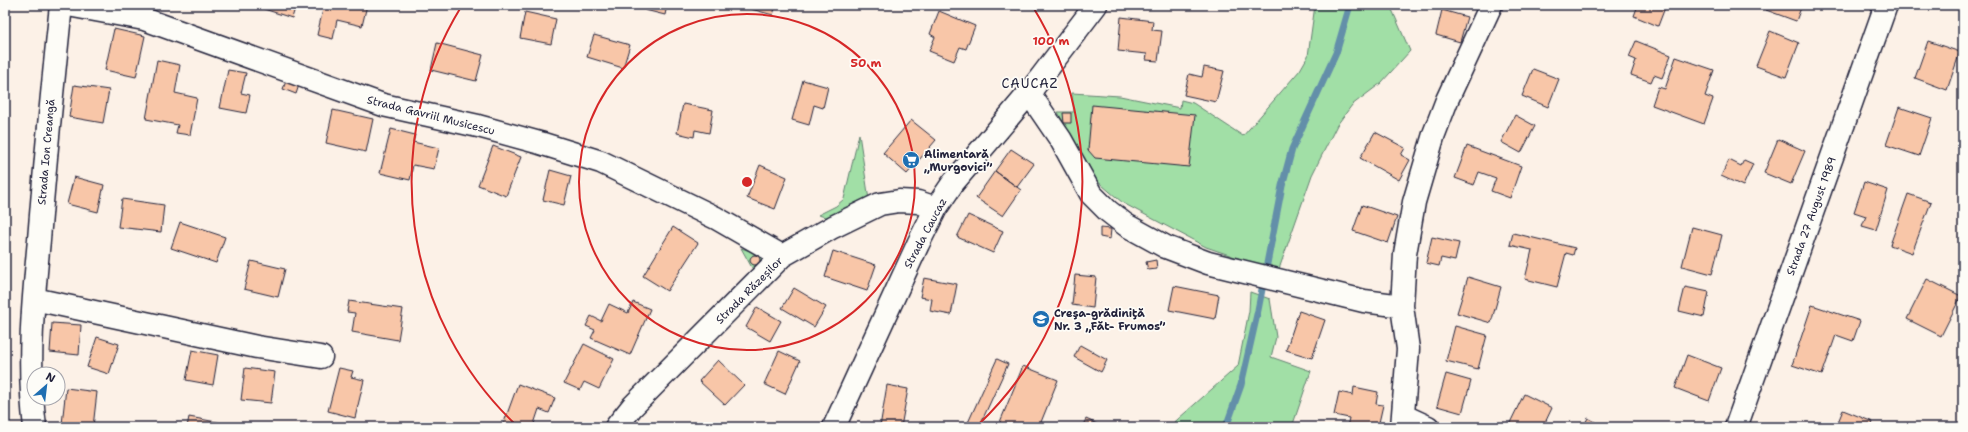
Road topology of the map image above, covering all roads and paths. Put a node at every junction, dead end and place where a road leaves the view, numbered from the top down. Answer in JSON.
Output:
{"nodes":[{"id":1,"x":61,"y":5,"type":"edge"},
{"id":2,"x":68,"y":5,"type":"edge"},
{"id":3,"x":1096,"y":5,"type":"edge"},
{"id":4,"x":1491,"y":5,"type":"edge"},
{"id":5,"x":1886,"y":5,"type":"edge"},
{"id":6,"x":1029,"y":93,"type":"junction"},
{"id":7,"x":936,"y":208,"type":"junction"},
{"id":8,"x":782,"y":256,"type":"junction"},
{"id":9,"x":34,"y":299,"type":"junction"},
{"id":10,"x":1402,"y":306,"type":"junction"},
{"id":11,"x":321,"y":357,"type":"dead end"},
{"id":12,"x":1403,"y":422,"type":"edge"},
{"id":13,"x":35,"y":427,"type":"edge"},
{"id":14,"x":616,"y":427,"type":"edge"},
{"id":15,"x":834,"y":427,"type":"edge"},
{"id":16,"x":1428,"y":427,"type":"edge"},
{"id":17,"x":1736,"y":427,"type":"edge"}],
"edges":[{"from":1,"to":9,"type":"street","name":"Strada Ion Creangă"},
{"from":2,"to":8,"type":"street","name":"Strada Gavriil Musicescu"},
{"from":3,"to":6,"type":"street","name":"Strada Caucaz"},
{"from":4,"to":10,"type":"street"},
{"from":5,"to":17,"type":"street","name":"Strada 27 August 1989"},
{"from":6,"to":7,"type":"street","name":"Strada Caucaz"},
{"from":6,"to":10,"type":"street"},
{"from":7,"to":8,"type":"street","name":"Strada Răzeșilor"},
{"from":7,"to":15,"type":"street","name":"Strada Caucaz"},
{"from":8,"to":14,"type":"street","name":"Strada Răzeșilor"},
{"from":9,"to":11,"type":"street"},
{"from":9,"to":13,"type":"street","name":"Strada Ion Creangă"},
{"from":10,"to":12,"type":"street"},
{"from":12,"to":16,"type":"street"}]}
